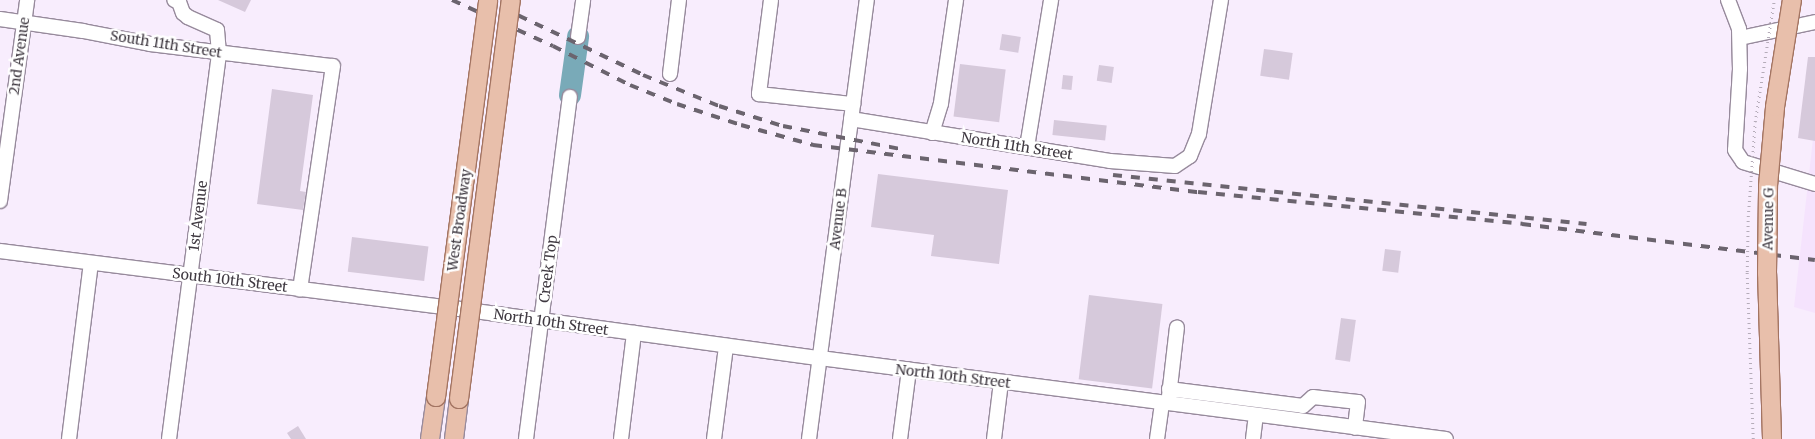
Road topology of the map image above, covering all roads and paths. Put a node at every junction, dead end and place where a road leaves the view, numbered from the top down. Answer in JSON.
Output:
{"nodes":[{"id":1,"x":27,"y":0,"type":"edge"},
{"id":2,"x":174,"y":0,"type":"edge"},
{"id":3,"x":488,"y":0,"type":"edge"},
{"id":4,"x":511,"y":0,"type":"edge"},
{"id":5,"x":583,"y":0,"type":"edge"},
{"id":6,"x":679,"y":0,"type":"edge"},
{"id":7,"x":771,"y":0,"type":"edge"},
{"id":8,"x":867,"y":0,"type":"edge"},
{"id":9,"x":956,"y":0,"type":"edge"},
{"id":10,"x":1050,"y":0,"type":"edge"},
{"id":11,"x":1221,"y":0,"type":"edge"},
{"id":12,"x":1728,"y":0,"type":"edge"},
{"id":13,"x":1792,"y":0,"type":"edge"},
{"id":14,"x":0,"y":19,"type":"edge"},
{"id":15,"x":24,"y":22,"type":"junction"},
{"id":16,"x":1815,"y":22,"type":"edge"},
{"id":17,"x":578,"y":37,"type":"dead end"},
{"id":18,"x":1740,"y":38,"type":"junction"},
{"id":19,"x":219,"y":53,"type":"junction"},
{"id":20,"x":670,"y":74,"type":"dead end"},
{"id":21,"x":570,"y":97,"type":"dead end"},
{"id":22,"x":853,"y":104,"type":"junction"},
{"id":23,"x":851,"y":119,"type":"junction"},
{"id":24,"x":932,"y":133,"type":"junction"},
{"id":25,"x":1027,"y":147,"type":"junction"},
{"id":26,"x":1815,"y":184,"type":"edge"},
{"id":27,"x":0,"y":201,"type":"edge"},
{"id":28,"x":0,"y":251,"type":"edge"},
{"id":29,"x":91,"y":263,"type":"junction"},
{"id":30,"x":191,"y":275,"type":"junction"},
{"id":31,"x":300,"y":290,"type":"junction"},
{"id":32,"x":460,"y":309,"type":"joint"},
{"id":33,"x":541,"y":321,"type":"junction"},
{"id":34,"x":1177,"y":327,"type":"dead end"},
{"id":35,"x":634,"y":333,"type":"junction"},
{"id":36,"x":726,"y":346,"type":"junction"},
{"id":37,"x":820,"y":358,"type":"junction"},
{"id":38,"x":909,"y":370,"type":"junction"},
{"id":39,"x":1001,"y":382,"type":"junction"},
{"id":40,"x":1170,"y":389,"type":"junction"},
{"id":41,"x":1165,"y":403,"type":"junction"},
{"id":42,"x":1256,"y":415,"type":"junction"},
{"id":43,"x":1353,"y":431,"type":"edge"},
{"id":44,"x":69,"y":439,"type":"edge"},
{"id":45,"x":170,"y":439,"type":"edge"},
{"id":46,"x":430,"y":439,"type":"edge"},
{"id":47,"x":454,"y":439,"type":"edge"},
{"id":48,"x":526,"y":439,"type":"edge"},
{"id":49,"x":621,"y":439,"type":"edge"},
{"id":50,"x":714,"y":439,"type":"edge"},
{"id":51,"x":809,"y":439,"type":"edge"},
{"id":52,"x":900,"y":439,"type":"edge"},
{"id":53,"x":994,"y":439,"type":"edge"},
{"id":54,"x":1157,"y":439,"type":"edge"},
{"id":55,"x":1252,"y":439,"type":"edge"},
{"id":56,"x":1446,"y":439,"type":"edge"},
{"id":57,"x":1772,"y":439,"type":"edge"}],
"edges":[{"from":1,"to":15,"type":"street","name":"2nd Avenue"},
{"from":2,"to":19,"type":"street","name":"1st Avenue"},
{"from":3,"to":46,"type":"main road","name":"West Broadway","bridge":true},
{"from":4,"to":47,"type":"main road","name":"West Broadway","bridge":true},
{"from":5,"to":17,"type":"street"},
{"from":6,"to":20,"type":"street"},
{"from":7,"to":22,"type":"street"},
{"from":8,"to":22,"type":"street","name":"Avenue B"},
{"from":9,"to":24,"type":"street"},
{"from":10,"to":25,"type":"street"},
{"from":11,"to":25,"type":"street","name":"North 11th Street"},
{"from":12,"to":18,"type":"street"},
{"from":13,"to":57,"type":"main road","name":"Avenue G","bridge":true},
{"from":14,"to":15,"type":"street","name":"South 11th Street"},
{"from":15,"to":19,"type":"street","name":"South 11th Street"},
{"from":15,"to":27,"type":"street","name":"2nd Avenue"},
{"from":16,"to":18,"type":"street"},
{"from":18,"to":26,"type":"street"},
{"from":19,"to":30,"type":"street","name":"1st Avenue"},
{"from":19,"to":31,"type":"street","name":"South 11th Street"},
{"from":21,"to":33,"type":"street","name":"Creek Top"},
{"from":22,"to":23,"type":"street","name":"Avenue B"},
{"from":23,"to":24,"type":"street","name":"North 11th Street"},
{"from":23,"to":37,"type":"street","name":"Avenue B"},
{"from":24,"to":25,"type":"street","name":"North 11th Street"},
{"from":28,"to":29,"type":"street","name":"South 10th Street"},
{"from":29,"to":30,"type":"street","name":"South 10th Street"},
{"from":29,"to":44,"type":"street"},
{"from":30,"to":31,"type":"street","name":"South 10th Street"},
{"from":30,"to":45,"type":"street","name":"1st Avenue"},
{"from":31,"to":32,"type":"street","name":"South 10th Street"},
{"from":32,"to":33,"type":"street","name":"North 10th Street"},
{"from":33,"to":35,"type":"street","name":"North 10th Street"},
{"from":33,"to":48,"type":"street","name":"Creek Top"},
{"from":34,"to":40,"type":"street"},
{"from":35,"to":36,"type":"street","name":"North 10th Street"},
{"from":35,"to":49,"type":"street"},
{"from":36,"to":37,"type":"street","name":"North 10th Street"},
{"from":36,"to":50,"type":"street"},
{"from":37,"to":38,"type":"street","name":"North 10th Street"},
{"from":37,"to":51,"type":"street","name":"Avenue B"},
{"from":38,"to":39,"type":"street","name":"North 10th Street"},
{"from":38,"to":52,"type":"street"},
{"from":39,"to":41,"type":"street","name":"North 10th Street"},
{"from":39,"to":53,"type":"street"},
{"from":40,"to":41,"type":"street"},
{"from":40,"to":43,"type":"street"},
{"from":41,"to":42,"type":"street","name":"North 10th Street"},
{"from":41,"to":54,"type":"street"},
{"from":42,"to":43,"type":"street","name":"North 10th Street"},
{"from":42,"to":55,"type":"street"},
{"from":43,"to":56,"type":"street","name":"North 10th Street"}]}
